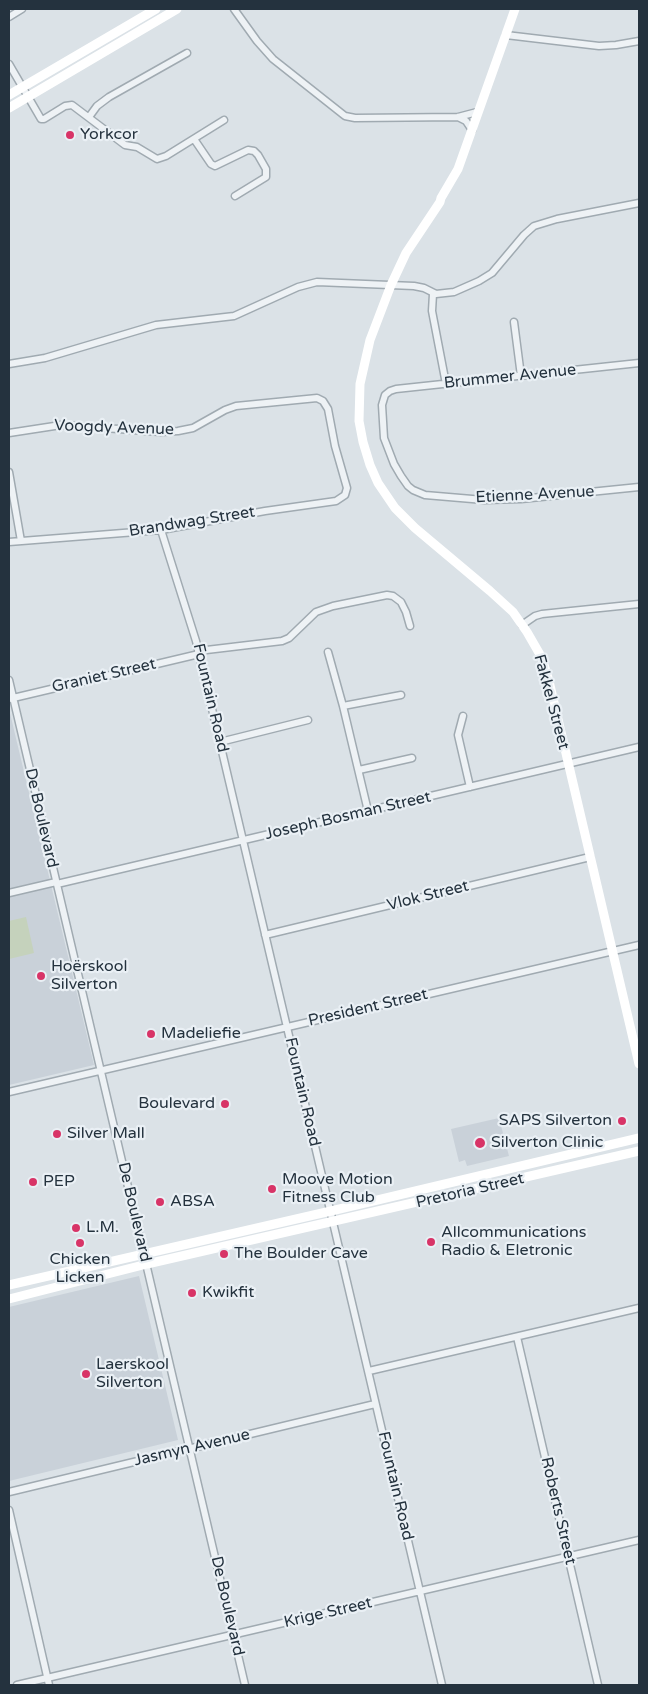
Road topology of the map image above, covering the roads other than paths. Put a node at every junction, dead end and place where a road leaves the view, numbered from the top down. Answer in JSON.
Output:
{"nodes":[{"id":1,"x":22,"y":9,"type":"edge"},
{"id":2,"x":156,"y":9,"type":"edge"},
{"id":3,"x":177,"y":9,"type":"edge"},
{"id":4,"x":234,"y":9,"type":"edge"},
{"id":5,"x":515,"y":9,"type":"edge"},
{"id":6,"x":9,"y":16,"type":"edge"},
{"id":7,"x":506,"y":35,"type":"junction"},
{"id":8,"x":639,"y":41,"type":"edge"},
{"id":9,"x":188,"y":54,"type":"dead end"},
{"id":10,"x":9,"y":64,"type":"edge"},
{"id":11,"x":491,"y":79,"type":"junction"},
{"id":12,"x":22,"y":87,"type":"junction"},
{"id":13,"x":9,"y":96,"type":"edge"},
{"id":14,"x":27,"y":97,"type":"junction"},
{"id":15,"x":9,"y":108,"type":"edge"},
{"id":16,"x":478,"y":112,"type":"junction"},
{"id":17,"x":89,"y":117,"type":"junction"},
{"id":18,"x":458,"y":117,"type":"junction"},
{"id":19,"x":224,"y":120,"type":"dead end"},
{"id":20,"x":472,"y":130,"type":"junction"},
{"id":21,"x":194,"y":139,"type":"junction"},
{"id":22,"x":235,"y":196,"type":"dead end"},
{"id":23,"x":440,"y":202,"type":"junction"},
{"id":24,"x":639,"y":203,"type":"edge"},
{"id":25,"x":391,"y":285,"type":"junction"},
{"id":26,"x":433,"y":294,"type":"junction"},
{"id":27,"x":514,"y":322,"type":"dead end"},
{"id":28,"x":639,"y":363,"type":"edge"},
{"id":29,"x":9,"y":364,"type":"edge"},
{"id":30,"x":521,"y":376,"type":"junction"},
{"id":31,"x":446,"y":384,"type":"junction"},
{"id":32,"x":384,"y":396,"type":"joint"},
{"id":33,"x":9,"y":433,"type":"edge"},
{"id":34,"x":9,"y":472,"type":"edge"},
{"id":35,"x":639,"y":487,"type":"edge"},
{"id":36,"x":344,"y":496,"type":"joint"},
{"id":37,"x":161,"y":530,"type":"junction"},
{"id":38,"x":21,"y":541,"type":"junction"},
{"id":39,"x":9,"y":542,"type":"edge"},
{"id":40,"x":639,"y":604,"type":"edge"},
{"id":41,"x":522,"y":625,"type":"junction"},
{"id":42,"x":410,"y":626,"type":"dead end"},
{"id":43,"x":199,"y":652,"type":"junction"},
{"id":44,"x":328,"y":652,"type":"dead end"},
{"id":45,"x":9,"y":680,"type":"edge"},
{"id":46,"x":401,"y":695,"type":"dead end"},
{"id":47,"x":11,"y":698,"type":"edge"},
{"id":48,"x":344,"y":706,"type":"junction"},
{"id":49,"x":463,"y":716,"type":"dead end"},
{"id":50,"x":308,"y":720,"type":"dead end"},
{"id":51,"x":220,"y":742,"type":"junction"},
{"id":52,"x":639,"y":747,"type":"edge"},
{"id":53,"x":412,"y":758,"type":"dead end"},
{"id":54,"x":568,"y":764,"type":"junction"},
{"id":55,"x":359,"y":770,"type":"junction"},
{"id":56,"x":470,"y":787,"type":"junction"},
{"id":57,"x":368,"y":811,"type":"junction"},
{"id":58,"x":243,"y":840,"type":"junction"},
{"id":59,"x":590,"y":857,"type":"junction"},
{"id":60,"x":57,"y":883,"type":"junction"},
{"id":61,"x":9,"y":893,"type":"edge"},
{"id":62,"x":266,"y":935,"type":"junction"},
{"id":63,"x":639,"y":945,"type":"edge"},
{"id":64,"x":613,"y":952,"type":"junction"},
{"id":65,"x":287,"y":1026,"type":"junction"},
{"id":66,"x":639,"y":1064,"type":"edge"},
{"id":67,"x":100,"y":1070,"type":"junction"},
{"id":68,"x":9,"y":1092,"type":"edge"},
{"id":69,"x":639,"y":1138,"type":"edge"},
{"id":70,"x":639,"y":1151,"type":"edge"},
{"id":71,"x":330,"y":1211,"type":"junction"},
{"id":72,"x":333,"y":1223,"type":"junction"},
{"id":73,"x":144,"y":1253,"type":"junction"},
{"id":74,"x":147,"y":1264,"type":"junction"},
{"id":75,"x":9,"y":1285,"type":"edge"},
{"id":76,"x":9,"y":1299,"type":"edge"},
{"id":77,"x":639,"y":1308,"type":"edge"},
{"id":78,"x":517,"y":1337,"type":"junction"},
{"id":79,"x":369,"y":1372,"type":"junction"},
{"id":80,"x":375,"y":1404,"type":"junction"},
{"id":81,"x":190,"y":1448,"type":"junction"},
{"id":82,"x":9,"y":1492,"type":"edge"},
{"id":83,"x":9,"y":1510,"type":"edge"},
{"id":84,"x":639,"y":1540,"type":"edge"},
{"id":85,"x":568,"y":1557,"type":"junction"},
{"id":86,"x":420,"y":1591,"type":"junction"},
{"id":87,"x":233,"y":1635,"type":"junction"},
{"id":88,"x":48,"y":1682,"type":"edge"},
{"id":89,"x":18,"y":1685,"type":"edge"},
{"id":90,"x":245,"y":1685,"type":"edge"},
{"id":91,"x":442,"y":1685,"type":"edge"},
{"id":92,"x":598,"y":1685,"type":"edge"}],
"edges":[{"from":1,"to":6,"type":"street"},
{"from":2,"to":12,"type":"main road"},
{"from":3,"to":14,"type":"main road"},
{"from":4,"to":18,"type":"street"},
{"from":5,"to":7,"type":"main road"},
{"from":7,"to":8,"type":"street"},
{"from":7,"to":11,"type":"main road"},
{"from":9,"to":17,"type":"street"},
{"from":10,"to":12,"type":"street"},
{"from":11,"to":16,"type":"main road"},
{"from":11,"to":23,"type":"main road"},
{"from":12,"to":13,"type":"main road"},
{"from":12,"to":14,"type":"street"},
{"from":14,"to":15,"type":"main road"},
{"from":14,"to":17,"type":"street"},
{"from":16,"to":18,"type":"street"},
{"from":16,"to":20,"type":"main road"},
{"from":17,"to":21,"type":"street"},
{"from":18,"to":20,"type":"street"},
{"from":19,"to":21,"type":"street"},
{"from":20,"to":23,"type":"main road"},
{"from":21,"to":22,"type":"street"},
{"from":23,"to":25,"type":"main road","name":"Fakkel Street"},
{"from":24,"to":26,"type":"street"},
{"from":25,"to":26,"type":"street"},
{"from":25,"to":29,"type":"street"},
{"from":25,"to":41,"type":"main road","name":"Fakkel Street"},
{"from":26,"to":31,"type":"street"},
{"from":27,"to":30,"type":"street"},
{"from":28,"to":30,"type":"street","name":"Brummer Avenue"},
{"from":30,"to":31,"type":"street","name":"Brummer Avenue"},
{"from":31,"to":32,"type":"street","name":"Brummer Avenue"},
{"from":32,"to":35,"type":"street","name":"Etienne Avenue"},
{"from":33,"to":36,"type":"street","name":"Voogdy Avenue"},
{"from":34,"to":38,"type":"street"},
{"from":36,"to":37,"type":"street","name":"Brandwag Street"},
{"from":37,"to":38,"type":"street","name":"Brandwag Street"},
{"from":37,"to":43,"type":"street","name":"Fountain Road"},
{"from":38,"to":39,"type":"street","name":"Brandwag Street"},
{"from":40,"to":41,"type":"street"},
{"from":41,"to":54,"type":"main road","name":"Fakkel Street"},
{"from":42,"to":43,"type":"street","name":"Graniet Street"},
{"from":43,"to":47,"type":"street","name":"Graniet Street"},
{"from":43,"to":51,"type":"street","name":"Fountain Road"},
{"from":44,"to":48,"type":"street"},
{"from":45,"to":47,"type":"street","name":"De Boulevard"},
{"from":46,"to":48,"type":"street"},
{"from":47,"to":60,"type":"street","name":"De Boulevard"},
{"from":48,"to":55,"type":"street"},
{"from":49,"to":56,"type":"street"},
{"from":50,"to":51,"type":"street"},
{"from":51,"to":58,"type":"street","name":"Fountain Road"},
{"from":52,"to":54,"type":"street","name":"Joseph Bosman Street"},
{"from":53,"to":55,"type":"street"},
{"from":54,"to":56,"type":"street","name":"Joseph Bosman Street"},
{"from":54,"to":59,"type":"main road","name":"Fakkel Street"},
{"from":55,"to":57,"type":"street"},
{"from":56,"to":57,"type":"street","name":"Joseph Bosman Street"},
{"from":57,"to":58,"type":"street","name":"Joseph Bosman Street"},
{"from":58,"to":60,"type":"street","name":"Joseph Bosman Street"},
{"from":58,"to":62,"type":"street","name":"Fountain Road"},
{"from":59,"to":62,"type":"street","name":"Vlok Street"},
{"from":59,"to":64,"type":"main road","name":"Fakkel Street"},
{"from":60,"to":61,"type":"street","name":"Joseph Bosman Street"},
{"from":60,"to":67,"type":"street","name":"De Boulevard"},
{"from":62,"to":65,"type":"street","name":"Fountain Road"},
{"from":63,"to":64,"type":"street","name":"President Street"},
{"from":64,"to":65,"type":"street","name":"President Street"},
{"from":64,"to":66,"type":"main road","name":"Fakkel Street"},
{"from":65,"to":67,"type":"street","name":"President Street"},
{"from":65,"to":71,"type":"street","name":"Fountain Road"},
{"from":67,"to":68,"type":"street","name":"President Street"},
{"from":67,"to":73,"type":"street","name":"De Boulevard"},
{"from":69,"to":71,"type":"main road","name":"Pretoria Street"},
{"from":70,"to":72,"type":"main road","name":"Pretoria Street"},
{"from":71,"to":72,"type":"street","name":"Fountain Road"},
{"from":71,"to":73,"type":"main road","name":"Pretoria Street"},
{"from":72,"to":74,"type":"main road","name":"Pretoria Street"},
{"from":72,"to":79,"type":"street","name":"Fountain Road"},
{"from":73,"to":74,"type":"street","name":"De Boulevard"},
{"from":73,"to":75,"type":"main road","name":"Pretoria Street"},
{"from":74,"to":76,"type":"main road","name":"Pretoria Street"},
{"from":74,"to":81,"type":"street","name":"De Boulevard"},
{"from":77,"to":78,"type":"street"},
{"from":78,"to":79,"type":"street"},
{"from":78,"to":85,"type":"street","name":"Roberts Street"},
{"from":79,"to":80,"type":"street","name":"Fountain Road"},
{"from":80,"to":81,"type":"street","name":"Jasmyn Avenue"},
{"from":80,"to":86,"type":"street","name":"Fountain Road"},
{"from":81,"to":82,"type":"street","name":"Jasmyn Avenue"},
{"from":81,"to":87,"type":"street","name":"De Boulevard"},
{"from":83,"to":88,"type":"street"},
{"from":84,"to":85,"type":"street","name":"Krige Street"},
{"from":85,"to":86,"type":"street","name":"Krige Street"},
{"from":85,"to":92,"type":"street","name":"Roberts Street"},
{"from":86,"to":87,"type":"street","name":"Krige Street"},
{"from":86,"to":91,"type":"street","name":"Fountain Road"},
{"from":87,"to":88,"type":"street","name":"Krige Street"},
{"from":87,"to":90,"type":"street","name":"De Boulevard"},
{"from":88,"to":89,"type":"street","name":"Krige Street"}]}
